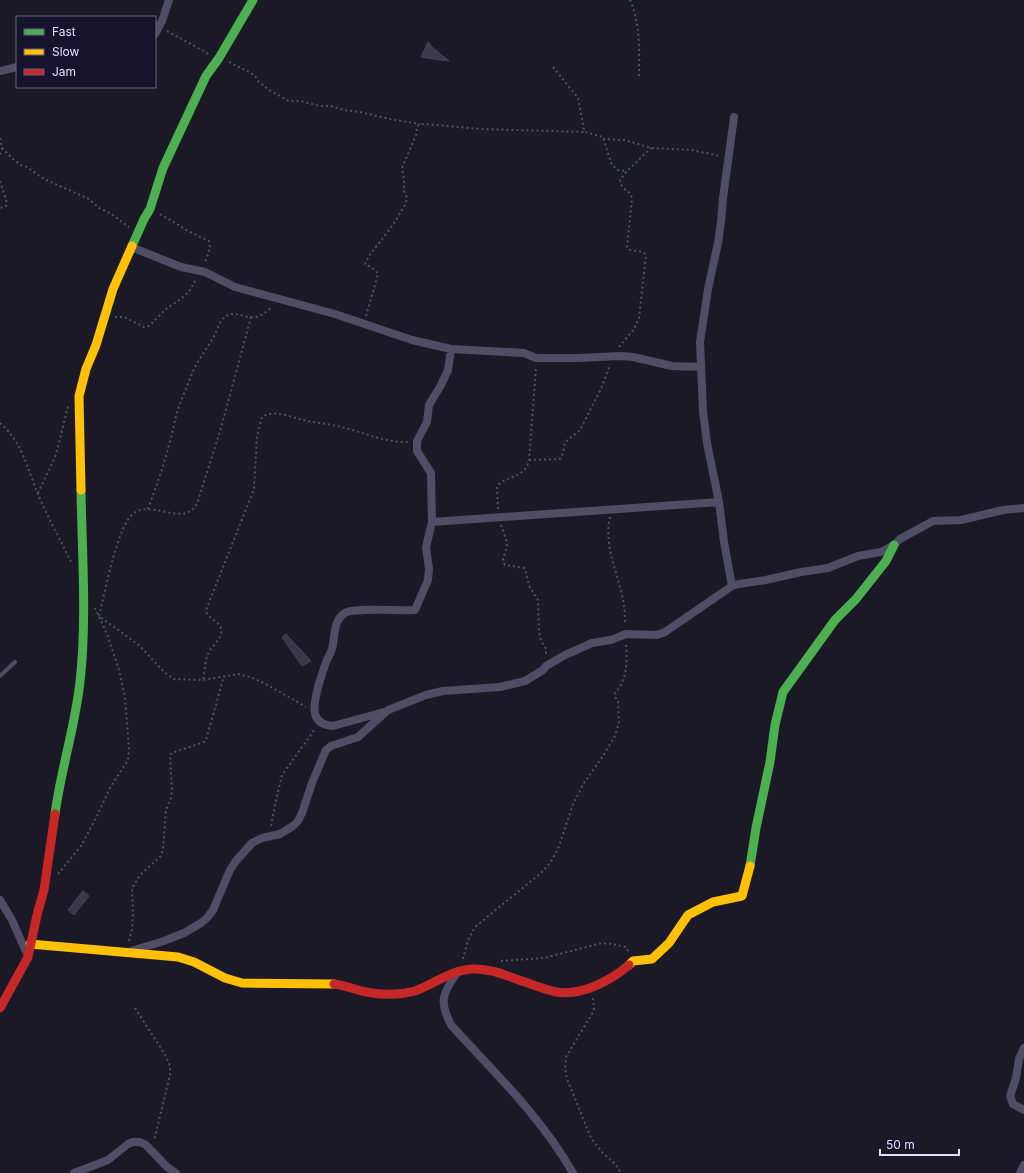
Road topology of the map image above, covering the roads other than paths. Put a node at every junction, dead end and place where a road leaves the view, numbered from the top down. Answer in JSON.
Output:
{"nodes":[{"id":1,"x":170,"y":0,"type":"edge"},
{"id":2,"x":253,"y":0,"type":"edge"},
{"id":3,"x":156,"y":32,"type":"edge"},
{"id":4,"x":16,"y":67,"type":"edge"},
{"id":5,"x":0,"y":71,"type":"edge"},
{"id":6,"x":734,"y":118,"type":"dead end"},
{"id":7,"x":131,"y":247,"type":"junction"},
{"id":8,"x":451,"y":349,"type":"junction"},
{"id":9,"x":700,"y":367,"type":"junction"},
{"id":10,"x":719,"y":502,"type":"junction"},
{"id":11,"x":1024,"y":508,"type":"edge"},
{"id":12,"x":432,"y":522,"type":"junction"},
{"id":13,"x":894,"y":545,"type":"junction"},
{"id":14,"x":732,"y":586,"type":"junction"},
{"id":15,"x":15,"y":662,"type":"dead end"},
{"id":16,"x":0,"y":676,"type":"edge"},
{"id":17,"x":388,"y":710,"type":"junction"},
{"id":18,"x":0,"y":900,"type":"edge"},
{"id":19,"x":30,"y":944,"type":"junction"},
{"id":20,"x":126,"y":952,"type":"junction"},
{"id":21,"x":28,"y":957,"type":"junction"},
{"id":22,"x":459,"y":971,"type":"junction"},
{"id":23,"x":0,"y":1008,"type":"edge"},
{"id":24,"x":1024,"y":1048,"type":"edge"},
{"id":25,"x":1024,"y":1110,"type":"edge"},
{"id":26,"x":1024,"y":1165,"type":"edge"},
{"id":27,"x":74,"y":1173,"type":"edge"},
{"id":28,"x":176,"y":1173,"type":"edge"},
{"id":29,"x":573,"y":1173,"type":"edge"},
{"id":30,"x":1020,"y":1173,"type":"edge"}],
"edges":[{"from":1,"to":3,"type":"street"},
{"from":2,"to":7,"type":"street"},
{"from":4,"to":5,"type":"street"},
{"from":6,"to":9,"type":"street"},
{"from":7,"to":8,"type":"street"},
{"from":7,"to":19,"type":"street"},
{"from":8,"to":9,"type":"street"},
{"from":8,"to":12,"type":"street"},
{"from":9,"to":10,"type":"street"},
{"from":10,"to":12,"type":"street"},
{"from":10,"to":14,"type":"street"},
{"from":11,"to":13,"type":"street"},
{"from":12,"to":17,"type":"street"},
{"from":13,"to":14,"type":"street"},
{"from":13,"to":22,"type":"street"},
{"from":14,"to":17,"type":"street"},
{"from":15,"to":16,"type":"lane"},
{"from":17,"to":20,"type":"street"},
{"from":18,"to":21,"type":"street"},
{"from":19,"to":20,"type":"street"},
{"from":19,"to":21,"type":"street"},
{"from":20,"to":22,"type":"street"},
{"from":21,"to":23,"type":"street"},
{"from":22,"to":29,"type":"street"},
{"from":24,"to":25,"type":"street"},
{"from":26,"to":30,"type":"street"},
{"from":27,"to":28,"type":"street"}]}
